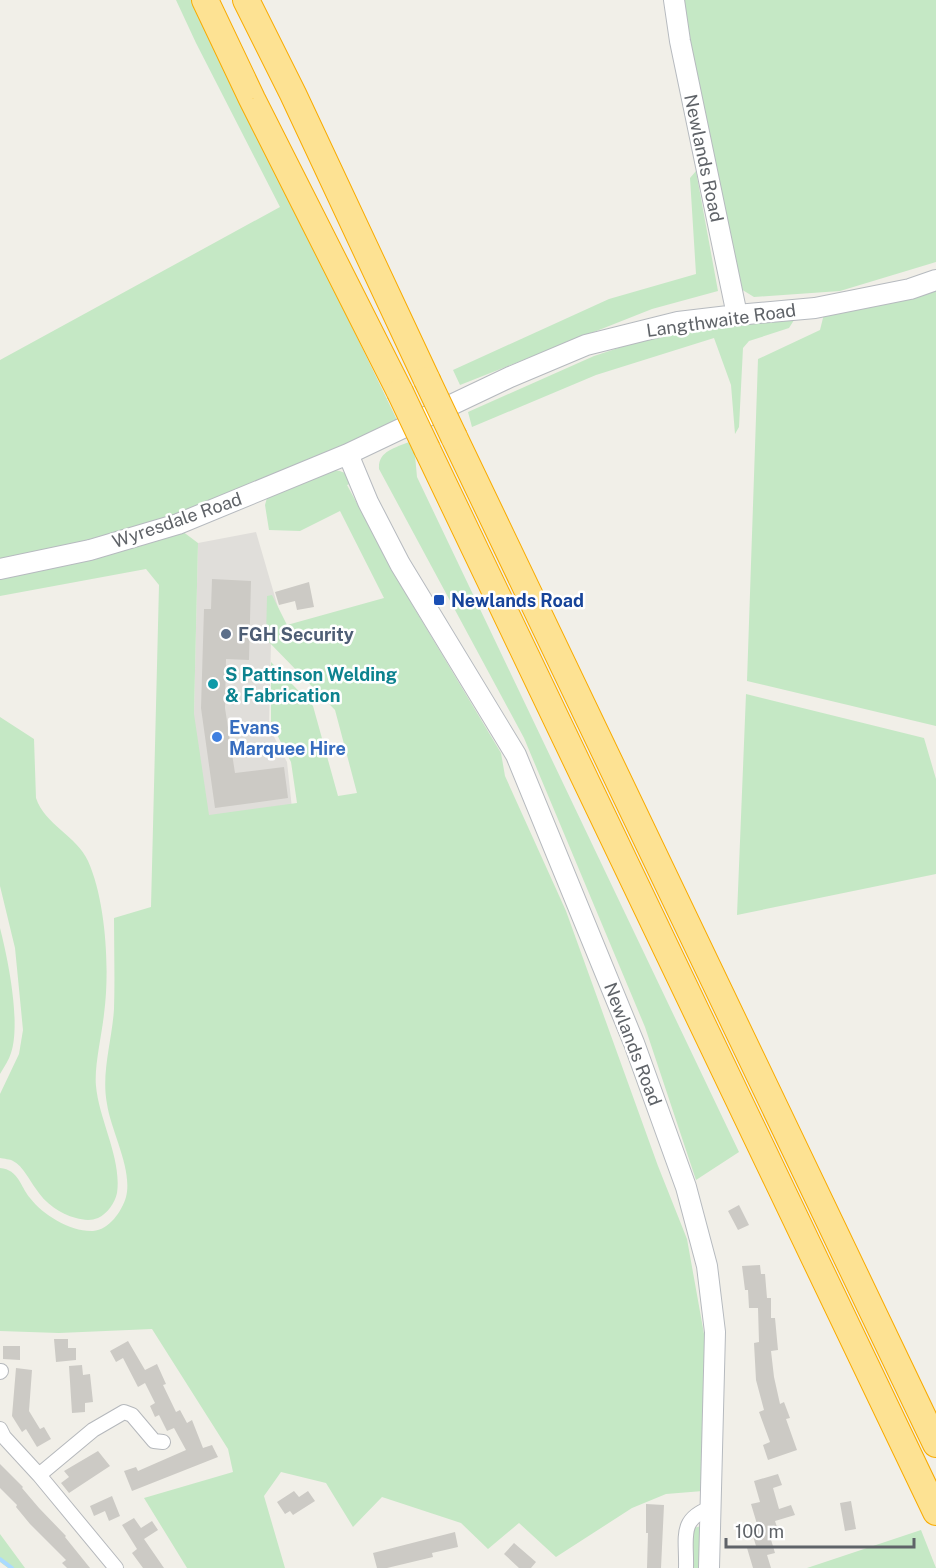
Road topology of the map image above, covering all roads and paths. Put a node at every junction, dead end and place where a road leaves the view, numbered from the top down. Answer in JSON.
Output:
{"nodes":[{"id":1,"x":205,"y":0,"type":"edge"},
{"id":2,"x":246,"y":0,"type":"edge"},
{"id":3,"x":674,"y":0,"type":"edge"},
{"id":4,"x":936,"y":280,"type":"edge"},
{"id":5,"x":737,"y":315,"type":"junction"},
{"id":6,"x":348,"y":454,"type":"junction"},
{"id":7,"x":0,"y":569,"type":"edge"},
{"id":8,"x":122,"y":1397,"type":"dead end"},
{"id":9,"x":124,"y":1412,"type":"junction"},
{"id":10,"x":0,"y":1429,"type":"edge"},
{"id":11,"x":156,"y":1444,"type":"dead end"},
{"id":12,"x":936,"y":1444,"type":"edge"},
{"id":13,"x":39,"y":1475,"type":"junction"},
{"id":14,"x":711,"y":1508,"type":"junction"},
{"id":15,"x":936,"y":1512,"type":"edge"},
{"id":16,"x":116,"y":1568,"type":"edge"},
{"id":17,"x":686,"y":1568,"type":"edge"},
{"id":18,"x":709,"y":1568,"type":"edge"}],
"edges":[{"from":1,"to":15,"type":"highway","bridge":true},
{"from":2,"to":12,"type":"highway","bridge":true},
{"from":3,"to":5,"type":"street","name":"Newlands Road"},
{"from":4,"to":5,"type":"street","name":"Langthwaite Road"},
{"from":5,"to":6,"type":"street","name":"Langthwaite Road"},
{"from":6,"to":7,"type":"street","name":"Wyresdale Road"},
{"from":6,"to":14,"type":"street","name":"Newlands Road"},
{"from":8,"to":9,"type":"street"},
{"from":9,"to":11,"type":"street"},
{"from":9,"to":13,"type":"street"},
{"from":10,"to":13,"type":"street"},
{"from":13,"to":16,"type":"street"},
{"from":14,"to":17,"type":"street"},
{"from":14,"to":18,"type":"street","name":"Newlands Road"}]}
